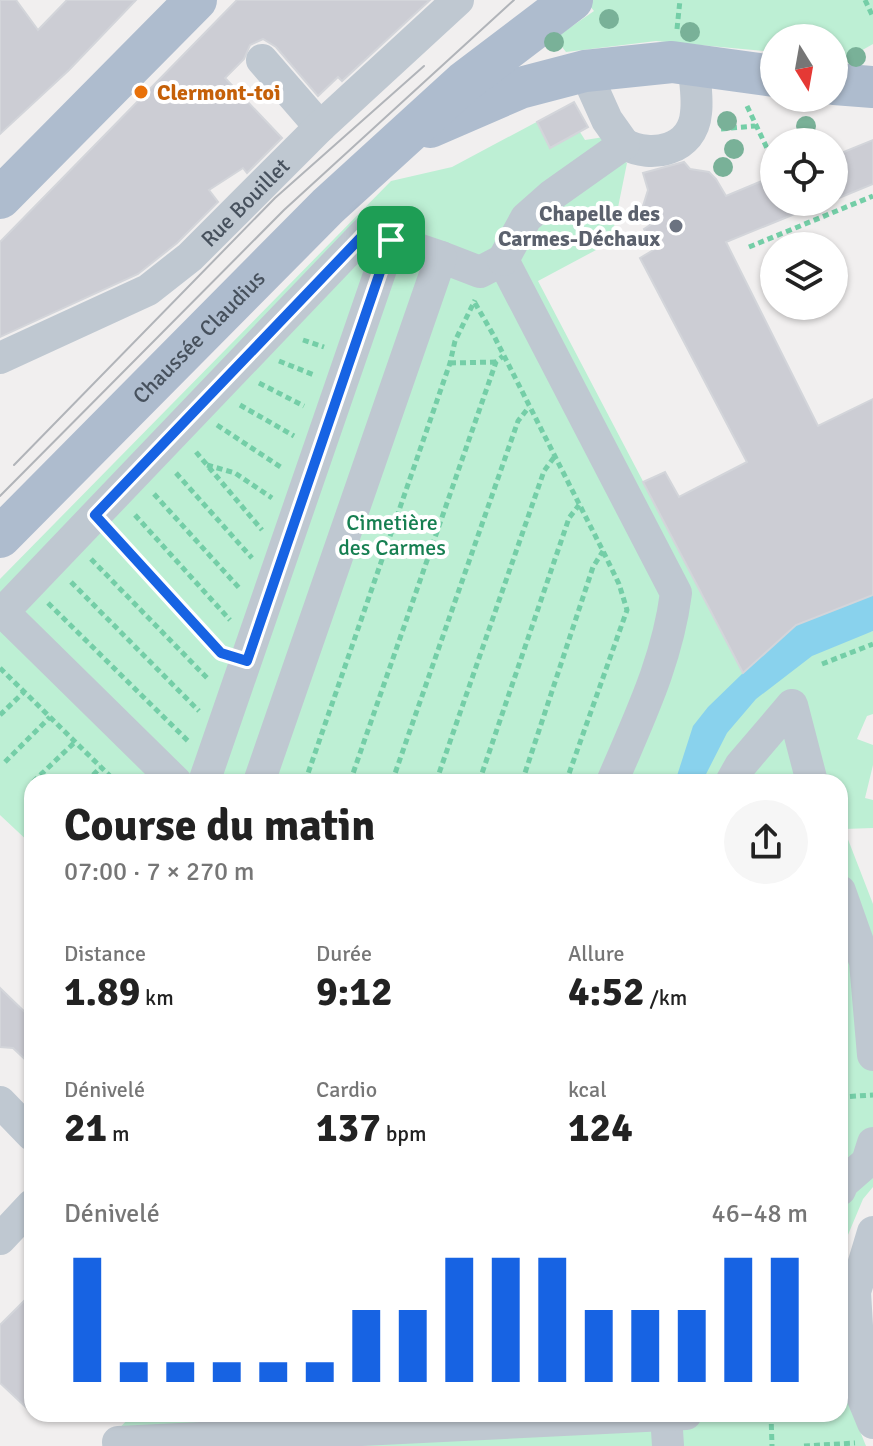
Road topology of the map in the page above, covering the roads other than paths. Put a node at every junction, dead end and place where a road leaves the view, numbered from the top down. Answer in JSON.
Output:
{"nodes":[{"id":1,"x":196,"y":0,"type":"edge"},
{"id":2,"x":458,"y":0,"type":"edge"},
{"id":3,"x":572,"y":0,"type":"edge"},
{"id":4,"x":262,"y":60,"type":"dead end"},
{"id":5,"x":693,"y":63,"type":"junction"},
{"id":6,"x":585,"y":71,"type":"junction"},
{"id":7,"x":848,"y":85,"type":"edge"},
{"id":8,"x":759,"y":87,"type":"edge"},
{"id":9,"x":873,"y":87,"type":"edge"},
{"id":10,"x":320,"y":127,"type":"junction"},
{"id":11,"x":400,"y":140,"type":"junction"},
{"id":12,"x":624,"y":144,"type":"junction"},
{"id":13,"x":0,"y":198,"type":"edge"},
{"id":14,"x":391,"y":240,"type":"junction"},
{"id":15,"x":441,"y":257,"type":"junction"},
{"id":16,"x":503,"y":260,"type":"junction"},
{"id":17,"x":0,"y":358,"type":"edge"},
{"id":18,"x":0,"y":537,"type":"edge"},
{"id":19,"x":208,"y":770,"type":"edge"},
{"id":20,"x":168,"y":774,"type":"edge"},
{"id":21,"x":262,"y":774,"type":"edge"},
{"id":22,"x":615,"y":774,"type":"edge"},
{"id":23,"x":736,"y":774,"type":"edge"},
{"id":24,"x":810,"y":774,"type":"edge"},
{"id":25,"x":848,"y":914,"type":"edge"},
{"id":26,"x":873,"y":1055,"type":"edge"},
{"id":27,"x":0,"y":1102,"type":"edge"},
{"id":28,"x":24,"y":1127,"type":"edge"},
{"id":29,"x":873,"y":1143,"type":"edge"},
{"id":30,"x":848,"y":1180,"type":"edge"},
{"id":31,"x":24,"y":1214,"type":"edge"},
{"id":32,"x":873,"y":1232,"type":"edge"},
{"id":33,"x":0,"y":1239,"type":"edge"},
{"id":34,"x":139,"y":1422,"type":"edge"},
{"id":35,"x":595,"y":1422,"type":"edge"},
{"id":36,"x":666,"y":1422,"type":"edge"},
{"id":37,"x":550,"y":1427,"type":"edge"},
{"id":38,"x":381,"y":1430,"type":"edge"},
{"id":39,"x":243,"y":1432,"type":"edge"},
{"id":40,"x":865,"y":1433,"type":"edge"},
{"id":41,"x":117,"y":1444,"type":"edge"},
{"id":42,"x":668,"y":1446,"type":"edge"}],
"edges":[{"from":1,"to":13,"type":"main road"},
{"from":2,"to":10,"type":"street","name":"Rue Bouillet"},
{"from":3,"to":11,"type":"main road","name":"Chaussée Claudius"},
{"from":4,"to":10,"type":"street"},
{"from":5,"to":6,"type":"main road"},
{"from":5,"to":8,"type":"main road"},
{"from":5,"to":12,"type":"street"},
{"from":6,"to":11,"type":"main road"},
{"from":6,"to":12,"type":"street"},
{"from":7,"to":9,"type":"main road"},
{"from":10,"to":17,"type":"street","name":"Rue Bouillet"},
{"from":11,"to":18,"type":"main road","name":"Chaussée Claudius"},
{"from":12,"to":16,"type":"street"},
{"from":14,"to":15,"type":"street"},
{"from":14,"to":19,"type":"street"},
{"from":14,"to":20,"type":"street"},
{"from":15,"to":16,"type":"street"},
{"from":15,"to":21,"type":"street"},
{"from":16,"to":22,"type":"street"},
{"from":23,"to":24,"type":"street"},
{"from":25,"to":26,"type":"street"},
{"from":27,"to":28,"type":"street"},
{"from":29,"to":30,"type":"street"},
{"from":31,"to":33,"type":"street"},
{"from":32,"to":40,"type":"street"},
{"from":34,"to":41,"type":"street"},
{"from":35,"to":37,"type":"street"},
{"from":36,"to":42,"type":"street"},
{"from":37,"to":38,"type":"street"},
{"from":38,"to":39,"type":"street"},
{"from":39,"to":41,"type":"street"}]}
